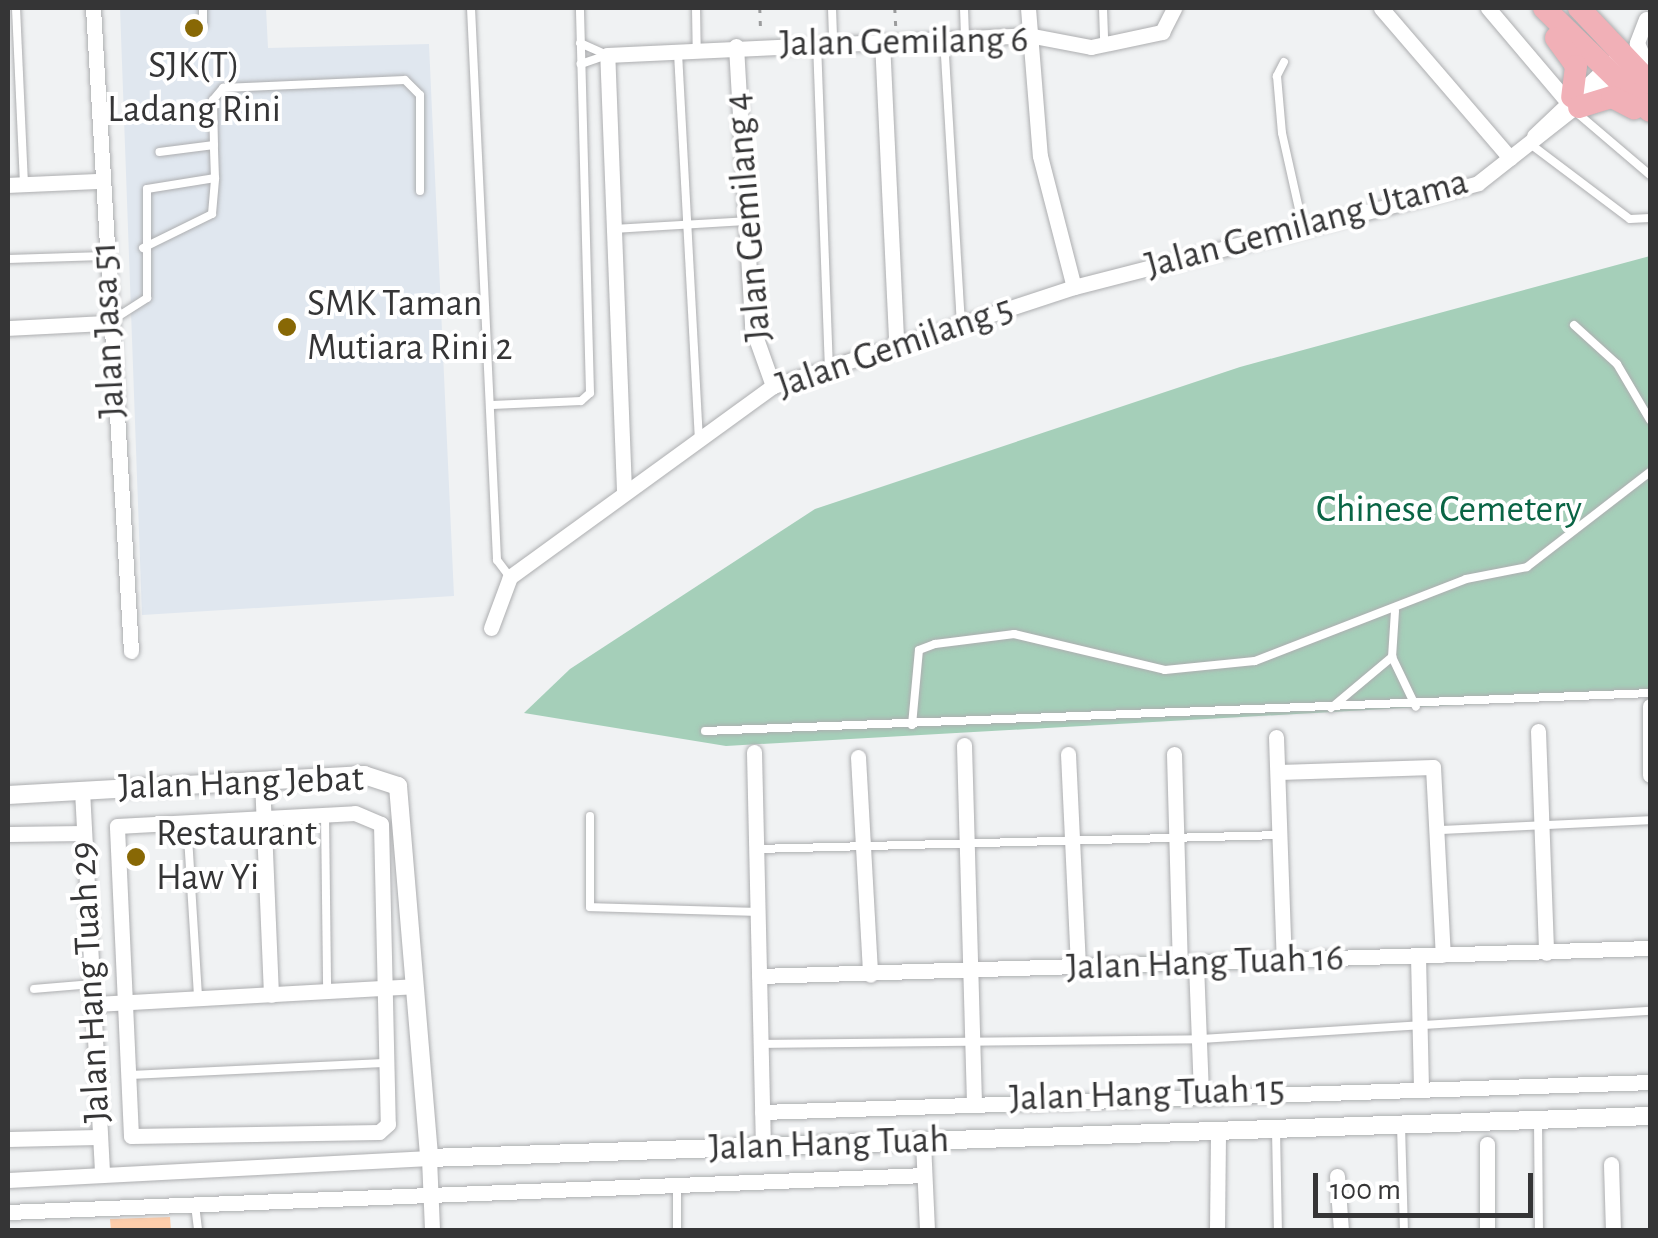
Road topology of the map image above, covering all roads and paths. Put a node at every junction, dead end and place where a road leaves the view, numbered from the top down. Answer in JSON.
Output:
{"nodes":[{"id":1,"x":16,"y":8,"type":"edge"},
{"id":2,"x":93,"y":8,"type":"edge"},
{"id":3,"x":203,"y":8,"type":"edge"},
{"id":4,"x":471,"y":8,"type":"edge"},
{"id":5,"x":580,"y":8,"type":"edge"},
{"id":6,"x":696,"y":8,"type":"edge"},
{"id":7,"x":760,"y":8,"type":"edge"},
{"id":8,"x":832,"y":8,"type":"edge"},
{"id":9,"x":895,"y":8,"type":"edge"},
{"id":10,"x":964,"y":8,"type":"edge"},
{"id":11,"x":1028,"y":8,"type":"edge"},
{"id":12,"x":1103,"y":8,"type":"edge"},
{"id":13,"x":1174,"y":8,"type":"edge"},
{"id":14,"x":1381,"y":8,"type":"edge"},
{"id":15,"x":1488,"y":8,"type":"edge"},
{"id":16,"x":1534,"y":8,"type":"edge"},
{"id":17,"x":1544,"y":8,"type":"edge"},
{"id":18,"x":1579,"y":8,"type":"edge"},
{"id":19,"x":1646,"y":16,"type":"edge"},
{"id":20,"x":203,"y":25,"type":"dead end"},
{"id":21,"x":1028,"y":36,"type":"junction"},
{"id":22,"x":944,"y":38,"type":"junction"},
{"id":23,"x":965,"y":38,"type":"junction"},
{"id":24,"x":889,"y":41,"type":"junction"},
{"id":25,"x":580,"y":43,"type":"junction"},
{"id":26,"x":825,"y":43,"type":"junction"},
{"id":27,"x":1104,"y":44,"type":"junction"},
{"id":28,"x":762,"y":45,"type":"junction"},
{"id":29,"x":736,"y":46,"type":"junction"},
{"id":30,"x":678,"y":48,"type":"junction"},
{"id":31,"x":696,"y":48,"type":"junction"},
{"id":32,"x":607,"y":55,"type":"junction"},
{"id":33,"x":1284,"y":62,"type":"dead end"},
{"id":34,"x":581,"y":64,"type":"junction"},
{"id":35,"x":1616,"y":66,"type":"junction"},
{"id":36,"x":1650,"y":74,"type":"edge"},
{"id":37,"x":1650,"y":83,"type":"edge"},
{"id":38,"x":1573,"y":104,"type":"junction"},
{"id":39,"x":1650,"y":114,"type":"edge"},
{"id":40,"x":1529,"y":142,"type":"junction"},
{"id":41,"x":214,"y":145,"type":"junction"},
{"id":42,"x":159,"y":152,"type":"dead end"},
{"id":43,"x":1510,"y":158,"type":"junction"},
{"id":44,"x":1650,"y":175,"type":"edge"},
{"id":45,"x":215,"y":178,"type":"junction"},
{"id":46,"x":100,"y":181,"type":"junction"},
{"id":47,"x":16,"y":185,"type":"edge"},
{"id":48,"x":420,"y":191,"type":"dead end"},
{"id":49,"x":1650,"y":218,"type":"edge"},
{"id":50,"x":746,"y":221,"type":"junction"},
{"id":51,"x":688,"y":226,"type":"junction"},
{"id":52,"x":1303,"y":226,"type":"junction"},
{"id":53,"x":614,"y":230,"type":"junction"},
{"id":54,"x":143,"y":248,"type":"junction"},
{"id":55,"x":104,"y":256,"type":"junction"},
{"id":56,"x":8,"y":259,"type":"edge"},
{"id":57,"x":1074,"y":287,"type":"junction"},
{"id":58,"x":106,"y":323,"type":"junction"},
{"id":59,"x":961,"y":323,"type":"junction"},
{"id":60,"x":1574,"y":325,"type":"dead end"},
{"id":61,"x":8,"y":328,"type":"edge"},
{"id":62,"x":896,"y":343,"type":"junction"},
{"id":63,"x":829,"y":367,"type":"junction"},
{"id":64,"x":773,"y":386,"type":"junction"},
{"id":65,"x":492,"y":405,"type":"junction"},
{"id":66,"x":1650,"y":420,"type":"edge"},
{"id":67,"x":699,"y":439,"type":"junction"},
{"id":68,"x":1650,"y":472,"type":"edge"},
{"id":69,"x":624,"y":492,"type":"junction"},
{"id":70,"x":510,"y":577,"type":"junction"},
{"id":71,"x":1395,"y":611,"type":"junction"},
{"id":72,"x":491,"y":628,"type":"dead end"},
{"id":73,"x":131,"y":651,"type":"dead end"},
{"id":74,"x":1392,"y":657,"type":"junction"},
{"id":75,"x":1650,"y":693,"type":"edge"},
{"id":76,"x":1650,"y":706,"type":"edge"},
{"id":77,"x":1416,"y":707,"type":"junction"},
{"id":78,"x":1328,"y":710,"type":"junction"},
{"id":79,"x":912,"y":725,"type":"junction"},
{"id":80,"x":705,"y":731,"type":"dead end"},
{"id":81,"x":1538,"y":731,"type":"dead end"},
{"id":82,"x":1276,"y":737,"type":"dead end"},
{"id":83,"x":964,"y":746,"type":"dead end"},
{"id":84,"x":754,"y":752,"type":"dead end"},
{"id":85,"x":1068,"y":754,"type":"dead end"},
{"id":86,"x":1174,"y":754,"type":"dead end"},
{"id":87,"x":858,"y":757,"type":"dead end"},
{"id":88,"x":1278,"y":772,"type":"junction"},
{"id":89,"x":1650,"y":775,"type":"edge"},
{"id":90,"x":262,"y":780,"type":"junction"},
{"id":91,"x":82,"y":790,"type":"junction"},
{"id":92,"x":8,"y":794,"type":"edge"},
{"id":93,"x":325,"y":815,"type":"junction"},
{"id":94,"x":590,"y":816,"type":"dead end"},
{"id":95,"x":263,"y":820,"type":"junction"},
{"id":96,"x":1650,"y":820,"type":"edge"},
{"id":97,"x":187,"y":821,"type":"junction"},
{"id":98,"x":1540,"y":825,"type":"junction"},
{"id":99,"x":1440,"y":830,"type":"junction"},
{"id":100,"x":84,"y":833,"type":"junction"},
{"id":101,"x":8,"y":834,"type":"edge"},
{"id":102,"x":1282,"y":835,"type":"junction"},
{"id":103,"x":1176,"y":837,"type":"junction"},
{"id":104,"x":1072,"y":842,"type":"junction"},
{"id":105,"x":862,"y":845,"type":"junction"},
{"id":106,"x":964,"y":848,"type":"junction"},
{"id":107,"x":754,"y":850,"type":"junction"},
{"id":108,"x":755,"y":912,"type":"junction"},
{"id":109,"x":1650,"y":948,"type":"edge"},
{"id":110,"x":1546,"y":952,"type":"junction"},
{"id":111,"x":1418,"y":956,"type":"junction"},
{"id":112,"x":1443,"y":956,"type":"junction"},
{"id":113,"x":1284,"y":961,"type":"junction"},
{"id":114,"x":1188,"y":964,"type":"junction"},
{"id":115,"x":1078,"y":968,"type":"junction"},
{"id":116,"x":969,"y":972,"type":"junction"},
{"id":117,"x":870,"y":975,"type":"junction"},
{"id":118,"x":759,"y":976,"type":"junction"},
{"id":119,"x":92,"y":984,"type":"junction"},
{"id":120,"x":414,"y":986,"type":"junction"},
{"id":121,"x":34,"y":989,"type":"dead end"},
{"id":122,"x":387,"y":989,"type":"junction"},
{"id":123,"x":327,"y":992,"type":"junction"},
{"id":124,"x":270,"y":995,"type":"junction"},
{"id":125,"x":198,"y":999,"type":"junction"},
{"id":126,"x":124,"y":1003,"type":"junction"},
{"id":127,"x":94,"y":1004,"type":"junction"},
{"id":128,"x":1650,"y":1011,"type":"edge"},
{"id":129,"x":1419,"y":1025,"type":"junction"},
{"id":130,"x":1200,"y":1039,"type":"junction"},
{"id":131,"x":974,"y":1041,"type":"junction"},
{"id":132,"x":759,"y":1044,"type":"junction"},
{"id":133,"x":390,"y":1063,"type":"junction"},
{"id":134,"x":127,"y":1075,"type":"junction"},
{"id":135,"x":1650,"y":1082,"type":"edge"},
{"id":136,"x":1420,"y":1087,"type":"junction"},
{"id":137,"x":1201,"y":1093,"type":"junction"},
{"id":138,"x":974,"y":1101,"type":"junction"},
{"id":139,"x":762,"y":1112,"type":"junction"},
{"id":140,"x":1650,"y":1116,"type":"edge"},
{"id":141,"x":1538,"y":1120,"type":"junction"},
{"id":142,"x":1401,"y":1125,"type":"junction"},
{"id":143,"x":1276,"y":1129,"type":"junction"},
{"id":144,"x":1218,"y":1132,"type":"junction"},
{"id":145,"x":98,"y":1138,"type":"junction"},
{"id":146,"x":8,"y":1139,"type":"edge"},
{"id":147,"x":923,"y":1142,"type":"junction"},
{"id":148,"x":1487,"y":1144,"type":"dead end"},
{"id":149,"x":763,"y":1148,"type":"junction"},
{"id":150,"x":429,"y":1158,"type":"junction"},
{"id":151,"x":1611,"y":1164,"type":"dead end"},
{"id":152,"x":102,"y":1174,"type":"junction"},
{"id":153,"x":924,"y":1175,"type":"junction"},
{"id":154,"x":1337,"y":1176,"type":"dead end"},
{"id":155,"x":8,"y":1180,"type":"edge"},
{"id":156,"x":677,"y":1182,"type":"junction"},
{"id":157,"x":430,"y":1190,"type":"junction"},
{"id":158,"x":195,"y":1200,"type":"junction"},
{"id":159,"x":8,"y":1212,"type":"edge"},
{"id":160,"x":198,"y":1230,"type":"edge"},
{"id":161,"x":432,"y":1230,"type":"edge"},
{"id":162,"x":678,"y":1230,"type":"edge"},
{"id":163,"x":927,"y":1230,"type":"edge"},
{"id":164,"x":1217,"y":1230,"type":"edge"},
{"id":165,"x":1278,"y":1230,"type":"edge"},
{"id":166,"x":1341,"y":1230,"type":"edge"},
{"id":167,"x":1404,"y":1230,"type":"edge"},
{"id":168,"x":1488,"y":1230,"type":"edge"},
{"id":169,"x":1540,"y":1230,"type":"edge"},
{"id":170,"x":1613,"y":1230,"type":"edge"}],
"edges":[{"from":1,"to":47,"type":"lane"},
{"from":2,"to":46,"type":"street","name":"Jalan Jasa 51"},
{"from":3,"to":20,"type":"lane"},
{"from":4,"to":65,"type":"lane"},
{"from":5,"to":25,"type":"lane"},
{"from":6,"to":31,"type":"lane"},
{"from":7,"to":28,"type":"path"},
{"from":8,"to":26,"type":"lane"},
{"from":9,"to":24,"type":"path"},
{"from":10,"to":23,"type":"lane"},
{"from":11,"to":21,"type":"street"},
{"from":12,"to":27,"type":"lane"},
{"from":13,"to":27,"type":"street","name":"Jalan Gemilang 6"},
{"from":14,"to":43,"type":"street"},
{"from":15,"to":38,"type":"street"},
{"from":16,"to":38,"type":"main road"},
{"from":17,"to":35,"type":"main road"},
{"from":18,"to":35,"type":"main road"},
{"from":19,"to":36,"type":"street"},
{"from":21,"to":23,"type":"street","name":"Jalan Gemilang 6"},
{"from":21,"to":27,"type":"street","name":"Jalan Gemilang 6"},
{"from":21,"to":57,"type":"street"},
{"from":22,"to":23,"type":"street","name":"Jalan Gemilang 6"},
{"from":22,"to":24,"type":"street","name":"Jalan Gemilang 6"},
{"from":22,"to":59,"type":"lane"},
{"from":24,"to":26,"type":"street","name":"Jalan Gemilang 6"},
{"from":24,"to":62,"type":"street"},
{"from":25,"to":32,"type":"lane"},
{"from":25,"to":34,"type":"lane"},
{"from":26,"to":28,"type":"street","name":"Jalan Gemilang 6"},
{"from":26,"to":63,"type":"lane"},
{"from":28,"to":29,"type":"street","name":"Jalan Gemilang 6"},
{"from":29,"to":31,"type":"street","name":"Jalan Gemilang 6"},
{"from":29,"to":50,"type":"street","name":"Jalan Gemilang 4"},
{"from":30,"to":31,"type":"street","name":"Jalan Gemilang 6"},
{"from":30,"to":32,"type":"street","name":"Jalan Gemilang 6"},
{"from":30,"to":51,"type":"lane"},
{"from":32,"to":34,"type":"lane"},
{"from":32,"to":53,"type":"street"},
{"from":33,"to":52,"type":"lane"},
{"from":34,"to":65,"type":"lane"},
{"from":35,"to":37,"type":"main road"},
{"from":35,"to":38,"type":"street","name":"Jalan Gemilang Utama"},
{"from":35,"to":39,"type":"main road"},
{"from":38,"to":39,"type":"main road"},
{"from":38,"to":40,"type":"street","name":"Jalan Gemilang Utama"},
{"from":38,"to":44,"type":"lane"},
{"from":40,"to":43,"type":"street","name":"Jalan Gemilang Utama"},
{"from":40,"to":49,"type":"lane"},
{"from":41,"to":42,"type":"lane"},
{"from":41,"to":45,"type":"lane"},
{"from":41,"to":48,"type":"lane"},
{"from":43,"to":52,"type":"street","name":"Jalan Gemilang Utama"},
{"from":45,"to":54,"type":"lane"},
{"from":45,"to":54,"type":"lane"},
{"from":46,"to":47,"type":"street"},
{"from":46,"to":55,"type":"street","name":"Jalan Jasa 51"},
{"from":50,"to":51,"type":"lane"},
{"from":50,"to":64,"type":"street","name":"Jalan Gemilang 4"},
{"from":51,"to":53,"type":"lane"},
{"from":51,"to":67,"type":"lane"},
{"from":52,"to":57,"type":"street","name":"Jalan Gemilang Utama"},
{"from":53,"to":69,"type":"street"},
{"from":54,"to":58,"type":"lane"},
{"from":55,"to":56,"type":"lane"},
{"from":55,"to":58,"type":"street","name":"Jalan Jasa 51"},
{"from":57,"to":59,"type":"street","name":"Jalan Gemilang 5"},
{"from":58,"to":61,"type":"street"},
{"from":58,"to":73,"type":"street","name":"Jalan Jasa 51"},
{"from":59,"to":62,"type":"street","name":"Jalan Gemilang 5"},
{"from":60,"to":66,"type":"lane"},
{"from":62,"to":63,"type":"street","name":"Jalan Gemilang 5"},
{"from":63,"to":64,"type":"street","name":"Jalan Gemilang 5"},
{"from":64,"to":67,"type":"street","name":"Jalan Gemilang 5"},
{"from":65,"to":70,"type":"lane"},
{"from":67,"to":69,"type":"street","name":"Jalan Gemilang 5"},
{"from":68,"to":71,"type":"lane"},
{"from":69,"to":70,"type":"street","name":"Jalan Gemilang 5"},
{"from":70,"to":72,"type":"street"},
{"from":71,"to":74,"type":"lane"},
{"from":71,"to":79,"type":"lane"},
{"from":74,"to":77,"type":"lane"},
{"from":74,"to":78,"type":"lane"},
{"from":75,"to":77,"type":"lane"},
{"from":76,"to":89,"type":"street"},
{"from":77,"to":78,"type":"lane"},
{"from":78,"to":79,"type":"lane"},
{"from":79,"to":80,"type":"lane"},
{"from":81,"to":98,"type":"street"},
{"from":82,"to":88,"type":"street"},
{"from":83,"to":106,"type":"street"},
{"from":84,"to":107,"type":"street"},
{"from":85,"to":104,"type":"street"},
{"from":86,"to":103,"type":"street"},
{"from":87,"to":105,"type":"street"},
{"from":88,"to":99,"type":"street"},
{"from":88,"to":102,"type":"street"},
{"from":90,"to":91,"type":"street","name":"Jalan Hang Jebat"},
{"from":90,"to":95,"type":"street"},
{"from":90,"to":120,"type":"street","name":"Jalan Hang Jebat"},
{"from":91,"to":92,"type":"street","name":"Jalan Hang Jebat"},
{"from":91,"to":100,"type":"street","name":"Jalan Hang Tuah 29"},
{"from":93,"to":95,"type":"street"},
{"from":93,"to":122,"type":"street"},
{"from":93,"to":123,"type":"lane"},
{"from":94,"to":108,"type":"lane"},
{"from":95,"to":97,"type":"street"},
{"from":95,"to":124,"type":"street"},
{"from":96,"to":98,"type":"lane"},
{"from":97,"to":125,"type":"lane"},
{"from":97,"to":126,"type":"street"},
{"from":98,"to":99,"type":"lane"},
{"from":98,"to":110,"type":"street"},
{"from":99,"to":112,"type":"street"},
{"from":100,"to":101,"type":"street"},
{"from":100,"to":119,"type":"street","name":"Jalan Hang Tuah 29"},
{"from":102,"to":103,"type":"lane"},
{"from":102,"to":113,"type":"street"},
{"from":103,"to":104,"type":"lane"},
{"from":103,"to":114,"type":"street"},
{"from":104,"to":106,"type":"lane"},
{"from":104,"to":115,"type":"street"},
{"from":105,"to":106,"type":"lane"},
{"from":105,"to":107,"type":"lane"},
{"from":105,"to":117,"type":"street"},
{"from":106,"to":116,"type":"street"},
{"from":107,"to":108,"type":"street"},
{"from":108,"to":118,"type":"street"},
{"from":109,"to":110,"type":"street","name":"Jalan Hang Tuah 16"},
{"from":110,"to":112,"type":"street","name":"Jalan Hang Tuah 16"},
{"from":111,"to":112,"type":"street","name":"Jalan Hang Tuah 16"},
{"from":111,"to":113,"type":"street","name":"Jalan Hang Tuah 16"},
{"from":111,"to":129,"type":"street"},
{"from":113,"to":114,"type":"street","name":"Jalan Hang Tuah 16"},
{"from":114,"to":115,"type":"street","name":"Jalan Hang Tuah 16"},
{"from":114,"to":130,"type":"street"},
{"from":115,"to":116,"type":"street","name":"Jalan Hang Tuah 16"},
{"from":116,"to":117,"type":"street","name":"Jalan Hang Tuah 16"},
{"from":116,"to":131,"type":"street"},
{"from":117,"to":118,"type":"street","name":"Jalan Hang Tuah 16"},
{"from":118,"to":132,"type":"street"},
{"from":119,"to":121,"type":"lane"},
{"from":119,"to":127,"type":"street","name":"Jalan Hang Tuah 29"},
{"from":120,"to":122,"type":"street"},
{"from":120,"to":150,"type":"street","name":"Jalan Hang Jebat"},
{"from":122,"to":123,"type":"street"},
{"from":122,"to":133,"type":"street"},
{"from":123,"to":124,"type":"street"},
{"from":124,"to":125,"type":"street"},
{"from":125,"to":126,"type":"street"},
{"from":126,"to":127,"type":"street"},
{"from":126,"to":134,"type":"street"},
{"from":127,"to":145,"type":"street","name":"Jalan Hang Tuah 29"},
{"from":128,"to":129,"type":"lane"},
{"from":129,"to":130,"type":"lane"},
{"from":129,"to":136,"type":"street"},
{"from":130,"to":131,"type":"lane"},
{"from":130,"to":137,"type":"street"},
{"from":131,"to":132,"type":"lane"},
{"from":131,"to":138,"type":"street"},
{"from":132,"to":139,"type":"street"},
{"from":133,"to":134,"type":"lane"},
{"from":133,"to":134,"type":"street"},
{"from":135,"to":136,"type":"street","name":"Jalan Hang Tuah 15"},
{"from":136,"to":137,"type":"street","name":"Jalan Hang Tuah 15"},
{"from":137,"to":138,"type":"street","name":"Jalan Hang Tuah 15"},
{"from":138,"to":139,"type":"street","name":"Jalan Hang Tuah 15"},
{"from":139,"to":149,"type":"street"},
{"from":140,"to":141,"type":"street","name":"Jalan Hang Tuah"},
{"from":141,"to":142,"type":"street","name":"Jalan Hang Tuah"},
{"from":141,"to":169,"type":"lane"},
{"from":142,"to":143,"type":"street","name":"Jalan Hang Tuah"},
{"from":142,"to":167,"type":"lane"},
{"from":143,"to":144,"type":"street","name":"Jalan Hang Tuah"},
{"from":143,"to":165,"type":"lane"},
{"from":144,"to":147,"type":"street","name":"Jalan Hang Tuah"},
{"from":144,"to":164,"type":"street"},
{"from":145,"to":146,"type":"street"},
{"from":145,"to":152,"type":"street","name":"Jalan Hang Tuah 29"},
{"from":147,"to":149,"type":"street","name":"Jalan Hang Tuah"},
{"from":147,"to":153,"type":"street"},
{"from":148,"to":168,"type":"street"},
{"from":149,"to":150,"type":"street","name":"Jalan Hang Tuah"},
{"from":150,"to":152,"type":"street","name":"Jalan Hang Tuah"},
{"from":150,"to":157,"type":"street"},
{"from":151,"to":170,"type":"street"},
{"from":152,"to":155,"type":"street","name":"Jalan Hang Tuah"},
{"from":153,"to":156,"type":"street"},
{"from":153,"to":163,"type":"street"},
{"from":154,"to":166,"type":"street"},
{"from":156,"to":157,"type":"street"},
{"from":156,"to":162,"type":"lane"},
{"from":157,"to":158,"type":"street"},
{"from":157,"to":161,"type":"street"},
{"from":158,"to":159,"type":"street"},
{"from":158,"to":160,"type":"lane"}]}
